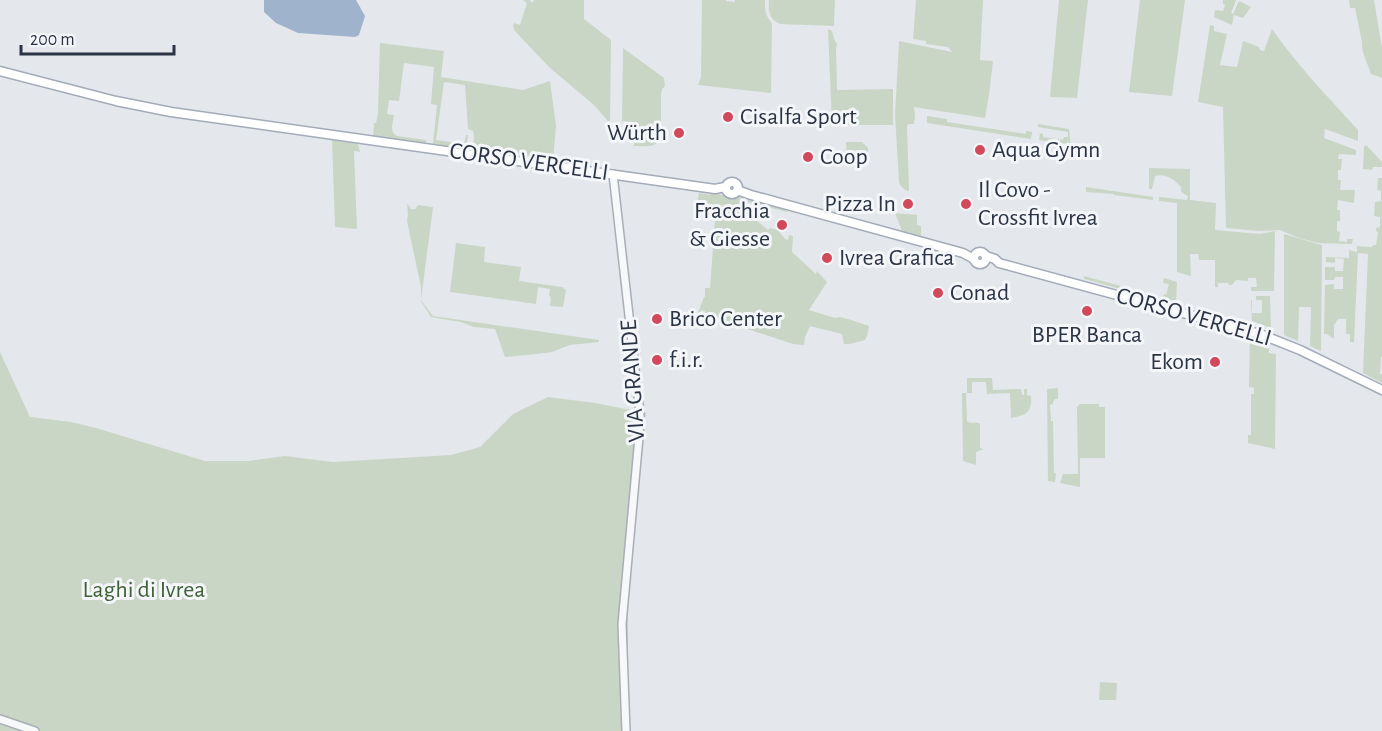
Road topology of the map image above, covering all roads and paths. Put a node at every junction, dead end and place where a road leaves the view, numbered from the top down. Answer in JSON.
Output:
{"nodes":[{"id":1,"x":0,"y":71,"type":"edge"},
{"id":2,"x":614,"y":174,"type":"junction"},
{"id":3,"x":1382,"y":390,"type":"edge"},
{"id":4,"x":0,"y":719,"type":"edge"},
{"id":5,"x":35,"y":731,"type":"edge"},
{"id":6,"x":626,"y":731,"type":"edge"}],
"edges":[{"from":1,"to":2,"type":"main road","name":"CORSO VERCELLI"},
{"from":2,"to":3,"type":"main road","name":"CORSO VERCELLI"},
{"from":2,"to":6,"type":"street","name":"VIA GRANDE"},
{"from":4,"to":5,"type":"street"}]}
